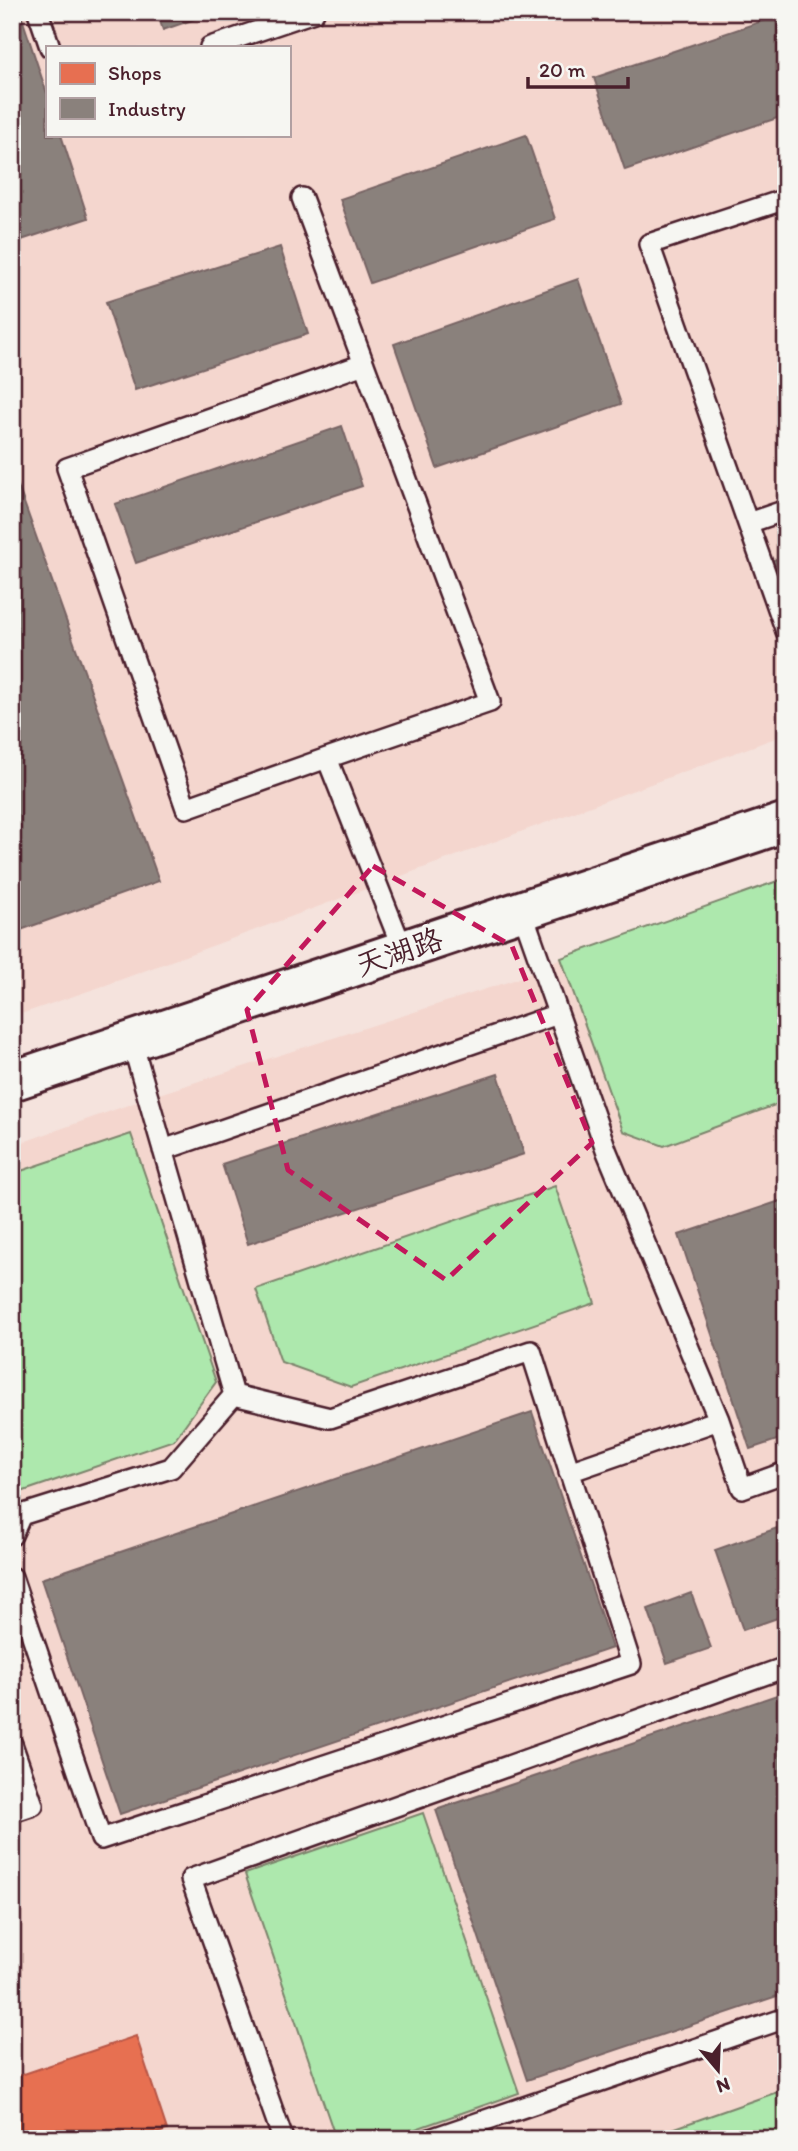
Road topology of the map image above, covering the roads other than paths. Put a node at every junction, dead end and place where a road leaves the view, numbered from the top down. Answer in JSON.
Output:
{"nodes":[{"id":1,"x":38,"y":12,"type":"edge"},
{"id":2,"x":314,"y":12,"type":"edge"},
{"id":3,"x":50,"y":46,"type":"edge"},
{"id":4,"x":212,"y":46,"type":"edge"},
{"id":5,"x":302,"y":198,"type":"dead end"},
{"id":6,"x":786,"y":198,"type":"edge"},
{"id":7,"x":364,"y":364,"type":"junction"},
{"id":8,"x":786,"y":510,"type":"edge"},
{"id":9,"x":748,"y":523,"type":"junction"},
{"id":10,"x":786,"y":631,"type":"edge"},
{"id":11,"x":327,"y":758,"type":"junction"},
{"id":12,"x":786,"y":822,"type":"edge"},
{"id":13,"x":522,"y":911,"type":"junction"},
{"id":14,"x":402,"y":950,"type":"junction"},
{"id":15,"x":558,"y":1014,"type":"junction"},
{"id":16,"x":132,"y":1042,"type":"junction"},
{"id":17,"x":12,"y":1081,"type":"edge"},
{"id":18,"x":163,"y":1150,"type":"junction"},
{"id":19,"x":234,"y":1395,"type":"junction"},
{"id":20,"x":719,"y":1420,"type":"junction"},
{"id":21,"x":569,"y":1472,"type":"junction"},
{"id":22,"x":786,"y":1472,"type":"edge"},
{"id":23,"x":12,"y":1535,"type":"edge"},
{"id":24,"x":12,"y":1577,"type":"edge"},
{"id":25,"x":786,"y":1667,"type":"edge"},
{"id":26,"x":12,"y":1744,"type":"edge"},
{"id":27,"x":12,"y":1812,"type":"edge"},
{"id":28,"x":786,"y":2018,"type":"edge"},
{"id":29,"x":283,"y":2139,"type":"edge"},
{"id":30,"x":430,"y":2139,"type":"edge"}],
"edges":[{"from":1,"to":3,"type":"lane"},
{"from":2,"to":4,"type":"lane"},
{"from":5,"to":7,"type":"lane"},
{"from":6,"to":9,"type":"lane"},
{"from":7,"to":11,"type":"lane"},
{"from":7,"to":11,"type":"lane"},
{"from":8,"to":9,"type":"lane"},
{"from":9,"to":10,"type":"lane"},
{"from":11,"to":14,"type":"lane"},
{"from":12,"to":13,"type":"street","name":"天湖路"},
{"from":13,"to":14,"type":"street","name":"天湖路"},
{"from":13,"to":15,"type":"lane"},
{"from":14,"to":16,"type":"street","name":"天湖路"},
{"from":15,"to":18,"type":"lane"},
{"from":15,"to":20,"type":"lane"},
{"from":16,"to":17,"type":"street","name":"天湖路"},
{"from":16,"to":18,"type":"lane"},
{"from":18,"to":19,"type":"lane"},
{"from":19,"to":21,"type":"lane"},
{"from":19,"to":23,"type":"lane"},
{"from":20,"to":21,"type":"lane"},
{"from":20,"to":22,"type":"lane"},
{"from":21,"to":24,"type":"lane"},
{"from":25,"to":29,"type":"lane"},
{"from":26,"to":27,"type":"lane"},
{"from":28,"to":30,"type":"lane"}]}
